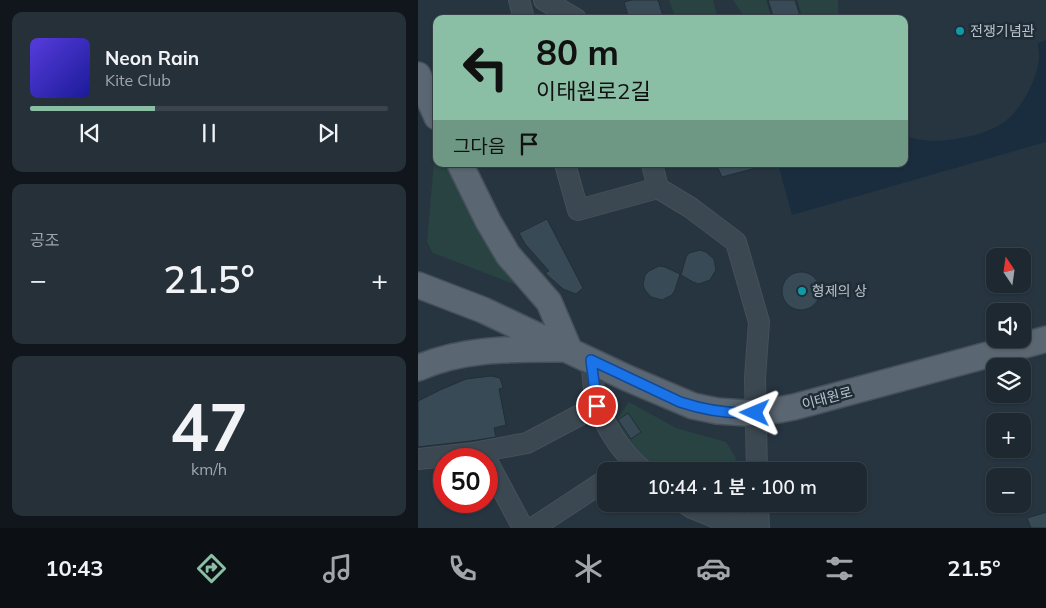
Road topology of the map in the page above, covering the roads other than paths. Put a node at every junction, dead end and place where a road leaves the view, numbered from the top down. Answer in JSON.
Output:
{"nodes":[{"id":1,"x":519,"y":0,"type":"edge"},
{"id":2,"x":544,"y":0,"type":"edge"},
{"id":3,"x":523,"y":15,"type":"edge"},
{"id":4,"x":569,"y":15,"type":"edge"},
{"id":5,"x":418,"y":75,"type":"edge"},
{"id":6,"x":433,"y":108,"type":"edge"},
{"id":7,"x":461,"y":167,"type":"edge"},
{"id":8,"x":566,"y":167,"type":"edge"},
{"id":9,"x":653,"y":167,"type":"edge"},
{"id":10,"x":658,"y":188,"type":"junction"},
{"id":11,"x":418,"y":285,"type":"edge"},
{"id":12,"x":1046,"y":339,"type":"edge"},
{"id":13,"x":569,"y":349,"type":"junction"},
{"id":14,"x":591,"y":360,"type":"junction"},
{"id":15,"x":418,"y":368,"type":"edge"},
{"id":16,"x":597,"y":406,"type":"junction"},
{"id":17,"x":755,"y":413,"type":"junction"},
{"id":18,"x":498,"y":453,"type":"edge"},
{"id":19,"x":418,"y":459,"type":"edge"},
{"id":20,"x":433,"y":459,"type":"edge"},
{"id":21,"x":628,"y":462,"type":"edge"},
{"id":22,"x":757,"y":462,"type":"edge"},
{"id":23,"x":498,"y":482,"type":"edge"},
{"id":24,"x":597,"y":486,"type":"edge"},
{"id":25,"x":702,"y":512,"type":"edge"},
{"id":26,"x":758,"y":512,"type":"edge"},
{"id":27,"x":759,"y":526,"type":"edge"},
{"id":28,"x":523,"y":528,"type":"edge"},
{"id":29,"x":533,"y":528,"type":"edge"}],
"edges":[{"from":1,"to":3,"type":"street"},
{"from":2,"to":4,"type":"street"},
{"from":5,"to":6,"type":"main road"},
{"from":7,"to":13,"type":"main road"},
{"from":8,"to":10,"type":"street"},
{"from":9,"to":10,"type":"street"},
{"from":10,"to":17,"type":"street"},
{"from":11,"to":13,"type":"main road","name":"이태원로"},
{"from":12,"to":17,"type":"main road","name":"이태원로"},
{"from":13,"to":14,"type":"main road","name":"이태원로"},
{"from":13,"to":15,"type":"main road"},
{"from":14,"to":16,"type":"street"},
{"from":14,"to":17,"type":"main road","name":"이태원로"},
{"from":16,"to":18,"type":"street"},
{"from":16,"to":21,"type":"street"},
{"from":17,"to":22,"type":"street"},
{"from":19,"to":20,"type":"street"},
{"from":23,"to":28,"type":"street"},
{"from":24,"to":29,"type":"street"},
{"from":25,"to":27,"type":"street"},
{"from":26,"to":27,"type":"street"}]}
